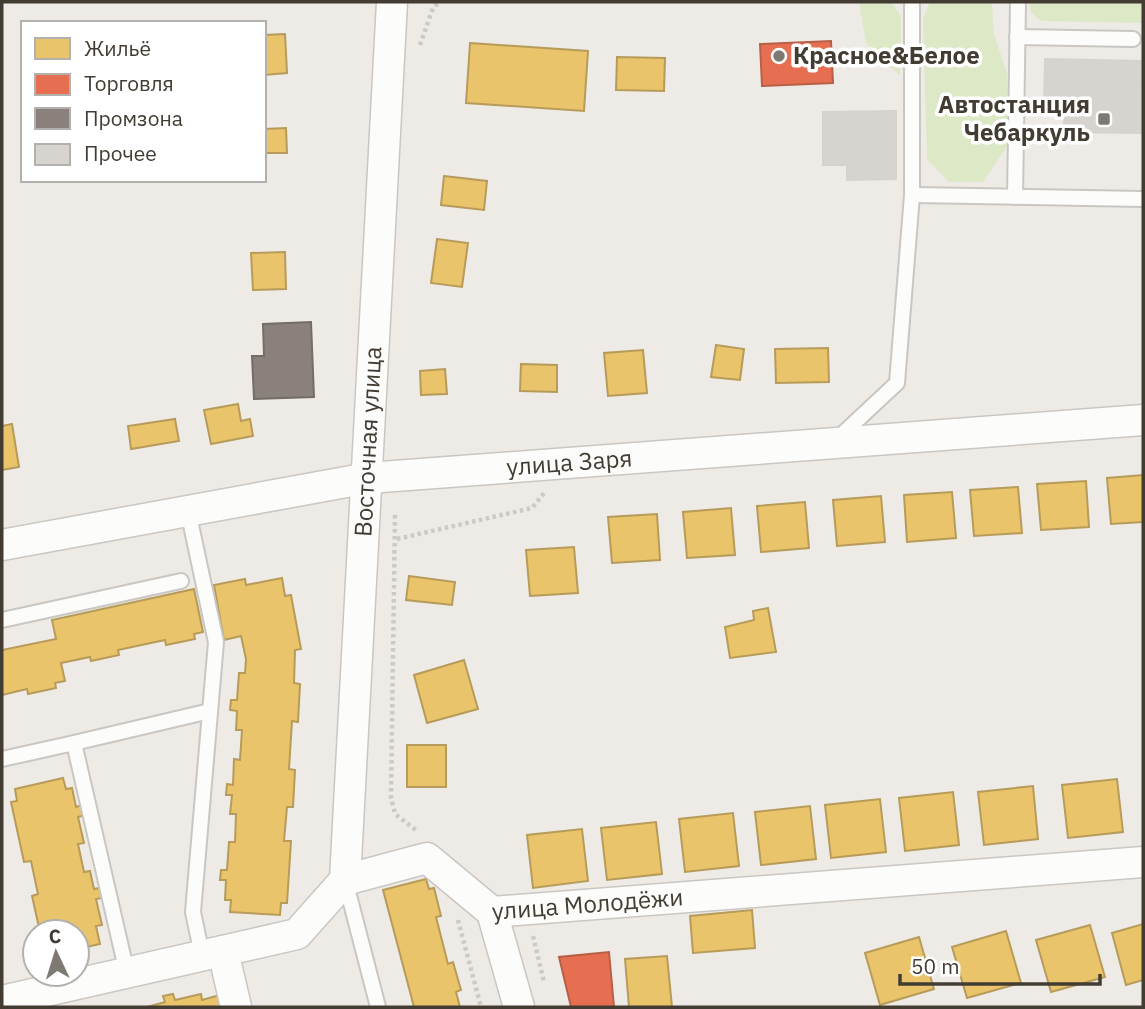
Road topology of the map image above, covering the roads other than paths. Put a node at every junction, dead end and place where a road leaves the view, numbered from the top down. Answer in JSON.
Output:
{"nodes":[{"id":1,"x":392,"y":2,"type":"edge"},
{"id":2,"x":912,"y":2,"type":"edge"},
{"id":3,"x":1018,"y":2,"type":"edge"},
{"id":4,"x":1017,"y":37,"type":"junction"},
{"id":5,"x":1133,"y":39,"type":"dead end"},
{"id":6,"x":912,"y":195,"type":"junction"},
{"id":7,"x":1015,"y":197,"type":"junction"},
{"id":8,"x":1143,"y":199,"type":"edge"},
{"id":9,"x":1143,"y":420,"type":"edge"},
{"id":10,"x":835,"y":441,"type":"junction"},
{"id":11,"x":368,"y":478,"type":"junction"},
{"id":12,"x":188,"y":511,"type":"junction"},
{"id":13,"x":2,"y":545,"type":"edge"},
{"id":14,"x":181,"y":581,"type":"dead end"},
{"id":15,"x":2,"y":620,"type":"edge"},
{"id":16,"x":210,"y":711,"type":"junction"},
{"id":17,"x":74,"y":743,"type":"junction"},
{"id":18,"x":2,"y":760,"type":"edge"},
{"id":19,"x":1143,"y":862,"type":"edge"},
{"id":20,"x":345,"y":880,"type":"junction"},
{"id":21,"x":492,"y":912,"type":"junction"},
{"id":22,"x":212,"y":953,"type":"junction"},
{"id":23,"x":127,"y":973,"type":"junction"},
{"id":24,"x":18,"y":1002,"type":"edge"},
{"id":25,"x":236,"y":1007,"type":"edge"},
{"id":26,"x":378,"y":1007,"type":"edge"},
{"id":27,"x":519,"y":1007,"type":"edge"}],
"edges":[{"from":1,"to":11,"type":"street","name":"Восточная улица"},
{"from":2,"to":6,"type":"lane"},
{"from":3,"to":4,"type":"lane"},
{"from":4,"to":5,"type":"lane"},
{"from":4,"to":7,"type":"lane"},
{"from":6,"to":7,"type":"lane"},
{"from":6,"to":10,"type":"lane"},
{"from":7,"to":8,"type":"lane"},
{"from":9,"to":10,"type":"street","name":"улица Заря"},
{"from":10,"to":11,"type":"street","name":"улица Заря"},
{"from":11,"to":12,"type":"street","name":"улица Заря"},
{"from":11,"to":20,"type":"street","name":"Восточная улица"},
{"from":12,"to":13,"type":"street","name":"улица Заря"},
{"from":12,"to":16,"type":"lane"},
{"from":14,"to":15,"type":"lane"},
{"from":16,"to":17,"type":"lane"},
{"from":16,"to":22,"type":"lane"},
{"from":17,"to":18,"type":"lane"},
{"from":17,"to":23,"type":"lane"},
{"from":19,"to":21,"type":"street","name":"улица Молодёжи"},
{"from":20,"to":21,"type":"street","name":"улица Молодёжи"},
{"from":20,"to":22,"type":"street"},
{"from":20,"to":26,"type":"lane"},
{"from":21,"to":27,"type":"street"},
{"from":22,"to":23,"type":"street"},
{"from":22,"to":25,"type":"street"},
{"from":23,"to":24,"type":"street"}]}
